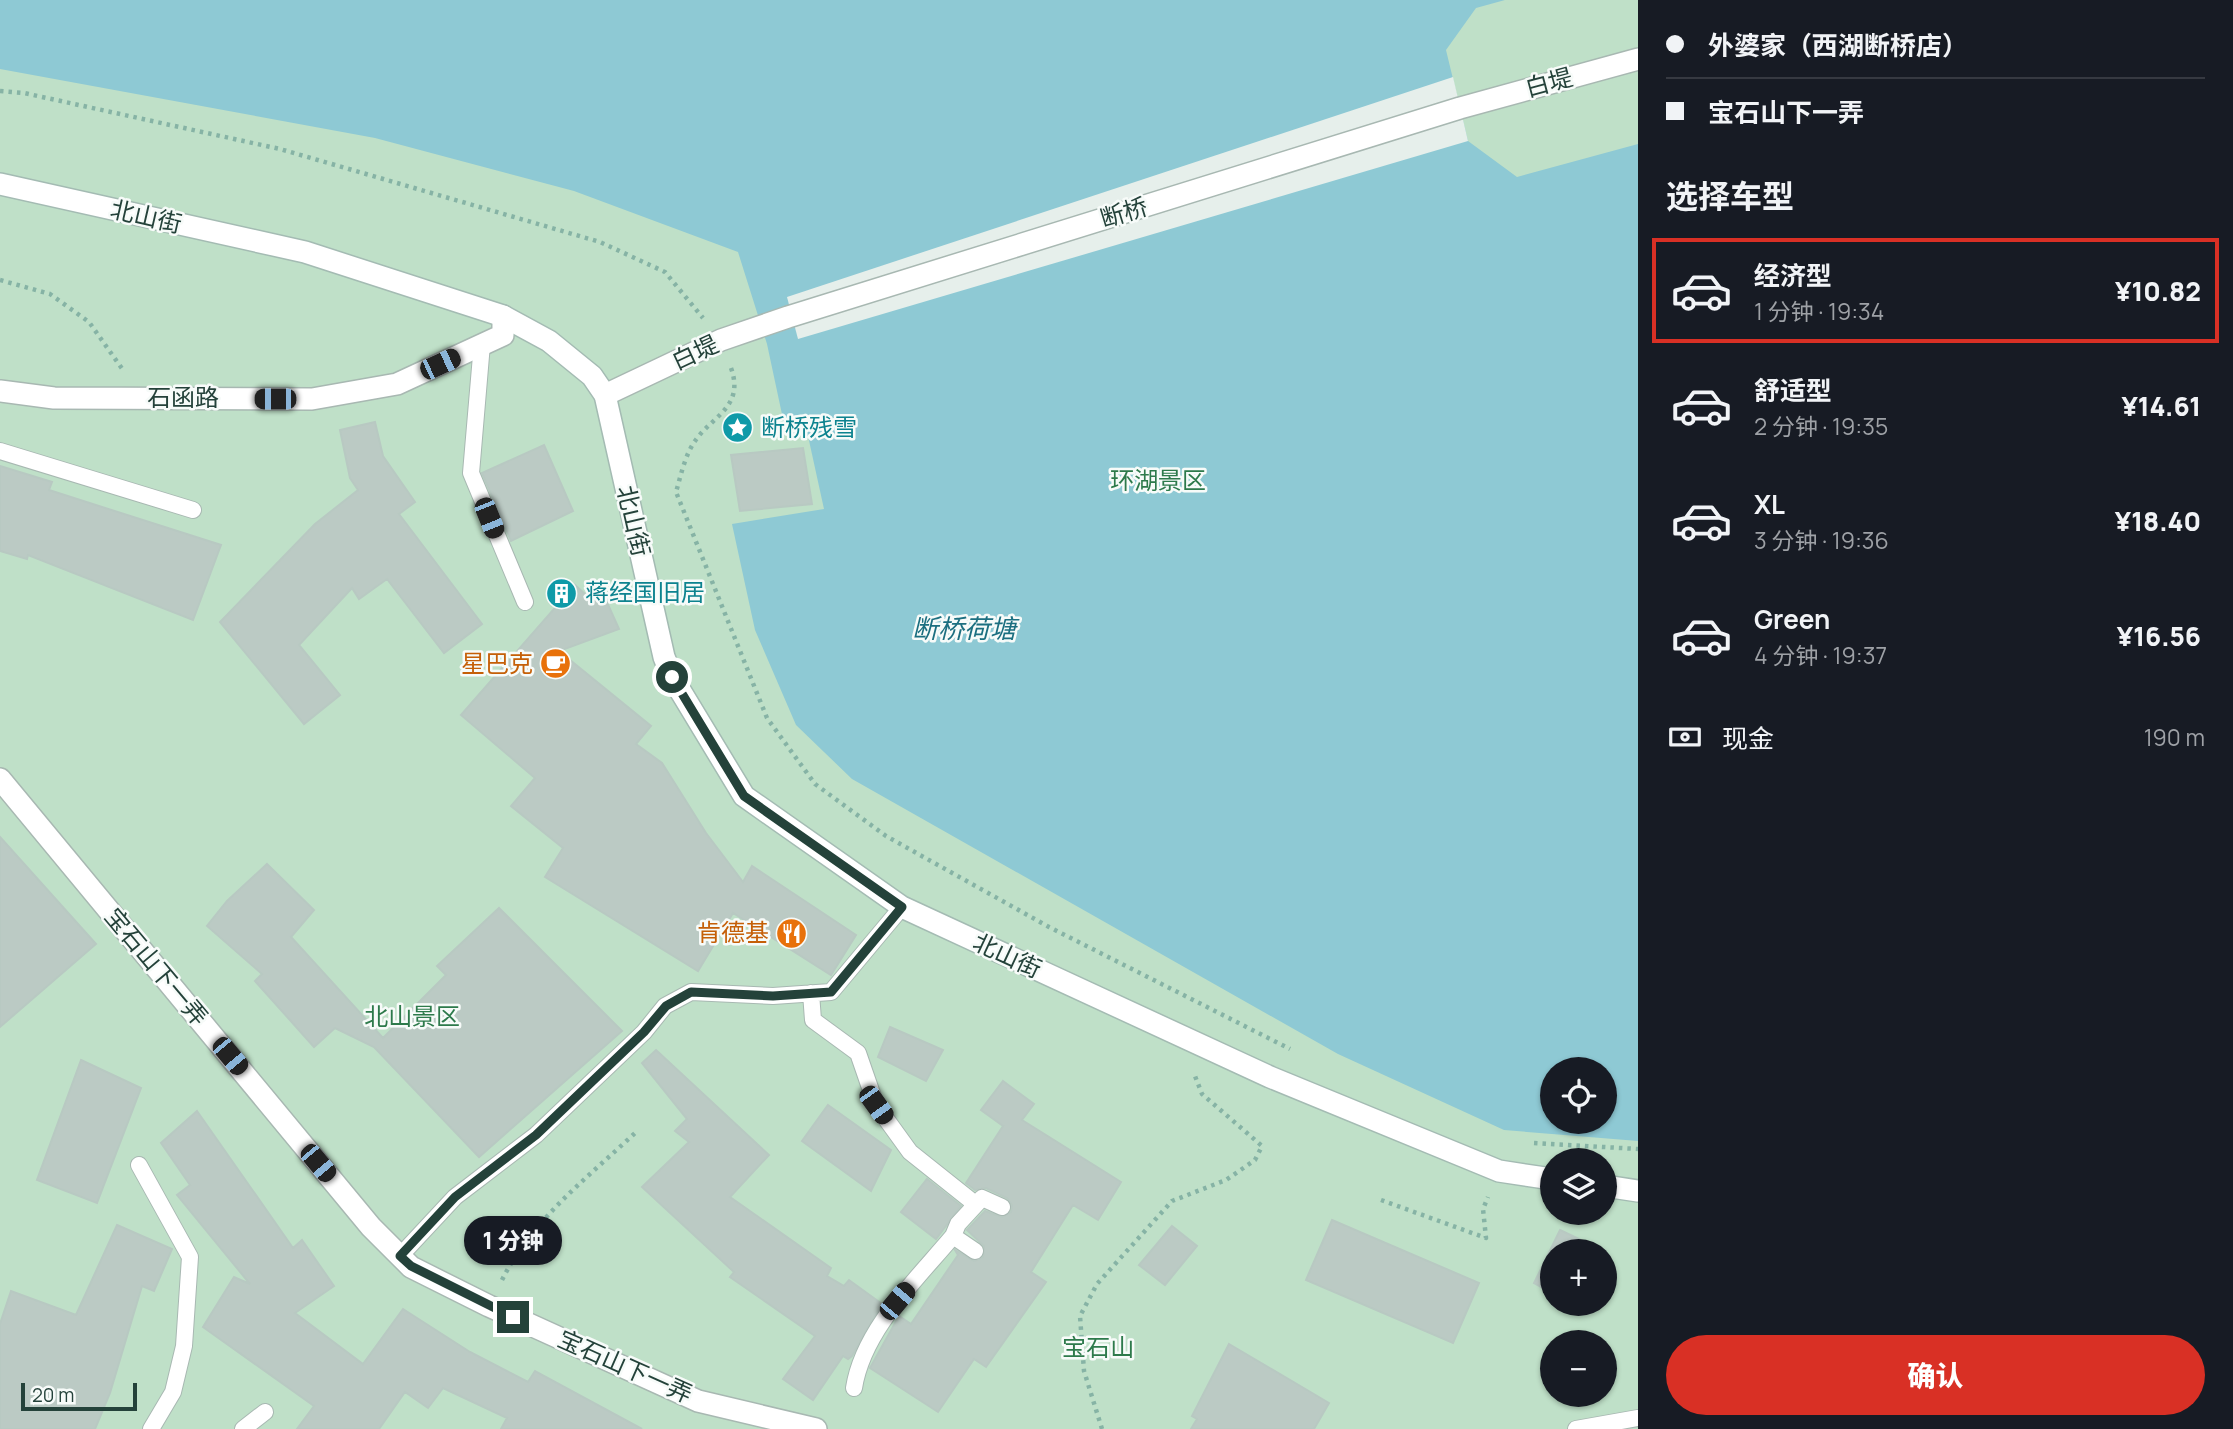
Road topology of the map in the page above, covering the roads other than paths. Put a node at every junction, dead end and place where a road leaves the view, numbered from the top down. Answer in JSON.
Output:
{"nodes":[{"id":1,"x":1638,"y":59,"type":"edge"},
{"id":2,"x":1460,"y":108,"type":"joint"},
{"id":3,"x":0,"y":184,"type":"edge"},
{"id":4,"x":503,"y":316,"type":"junction"},
{"id":5,"x":788,"y":317,"type":"joint"},
{"id":6,"x":482,"y":344,"type":"junction"},
{"id":7,"x":0,"y":391,"type":"edge"},
{"id":8,"x":604,"y":395,"type":"junction"},
{"id":9,"x":0,"y":451,"type":"edge"},
{"id":10,"x":193,"y":510,"type":"dead end"},
{"id":11,"x":525,"y":602,"type":"dead end"},
{"id":12,"x":0,"y":779,"type":"edge"},
{"id":13,"x":902,"y":907,"type":"junction"},
{"id":14,"x":811,"y":993,"type":"junction"},
{"id":15,"x":139,"y":1165,"type":"dead end"},
{"id":16,"x":1540,"y":1177,"type":"edge"},
{"id":17,"x":1617,"y":1188,"type":"edge"},
{"id":18,"x":1638,"y":1191,"type":"edge"},
{"id":19,"x":974,"y":1203,"type":"junction"},
{"id":20,"x":1002,"y":1207,"type":"dead end"},
{"id":21,"x":953,"y":1236,"type":"junction"},
{"id":22,"x":975,"y":1251,"type":"dead end"},
{"id":23,"x":400,"y":1256,"type":"junction"},
{"id":24,"x":854,"y":1388,"type":"dead end"},
{"id":25,"x":265,"y":1412,"type":"dead end"},
{"id":26,"x":1638,"y":1418,"type":"edge"},
{"id":27,"x":151,"y":1429,"type":"edge"},
{"id":28,"x":243,"y":1429,"type":"edge"},
{"id":29,"x":816,"y":1429,"type":"edge"},
{"id":30,"x":1576,"y":1429,"type":"edge"}],
"edges":[{"from":1,"to":2,"type":"street","name":"白堤"},
{"from":2,"to":5,"type":"street","name":"断桥"},
{"from":3,"to":4,"type":"street","name":"北山街"},
{"from":4,"to":6,"type":"street","name":"石函路"},
{"from":4,"to":8,"type":"street","name":"北山街"},
{"from":5,"to":8,"type":"street","name":"白堤"},
{"from":6,"to":7,"type":"street","name":"石函路"},
{"from":6,"to":11,"type":"lane"},
{"from":8,"to":13,"type":"street","name":"北山街"},
{"from":9,"to":10,"type":"lane"},
{"from":12,"to":23,"type":"street","name":"宝石山下一弄"},
{"from":13,"to":14,"type":"lane"},
{"from":13,"to":16,"type":"street","name":"北山街"},
{"from":14,"to":19,"type":"lane"},
{"from":14,"to":23,"type":"lane"},
{"from":15,"to":27,"type":"lane"},
{"from":17,"to":18,"type":"street"},
{"from":19,"to":20,"type":"lane"},
{"from":19,"to":21,"type":"lane"},
{"from":21,"to":22,"type":"lane"},
{"from":21,"to":24,"type":"lane"},
{"from":23,"to":29,"type":"street","name":"宝石山下一弄"},
{"from":25,"to":28,"type":"lane"},
{"from":26,"to":30,"type":"lane"}]}
